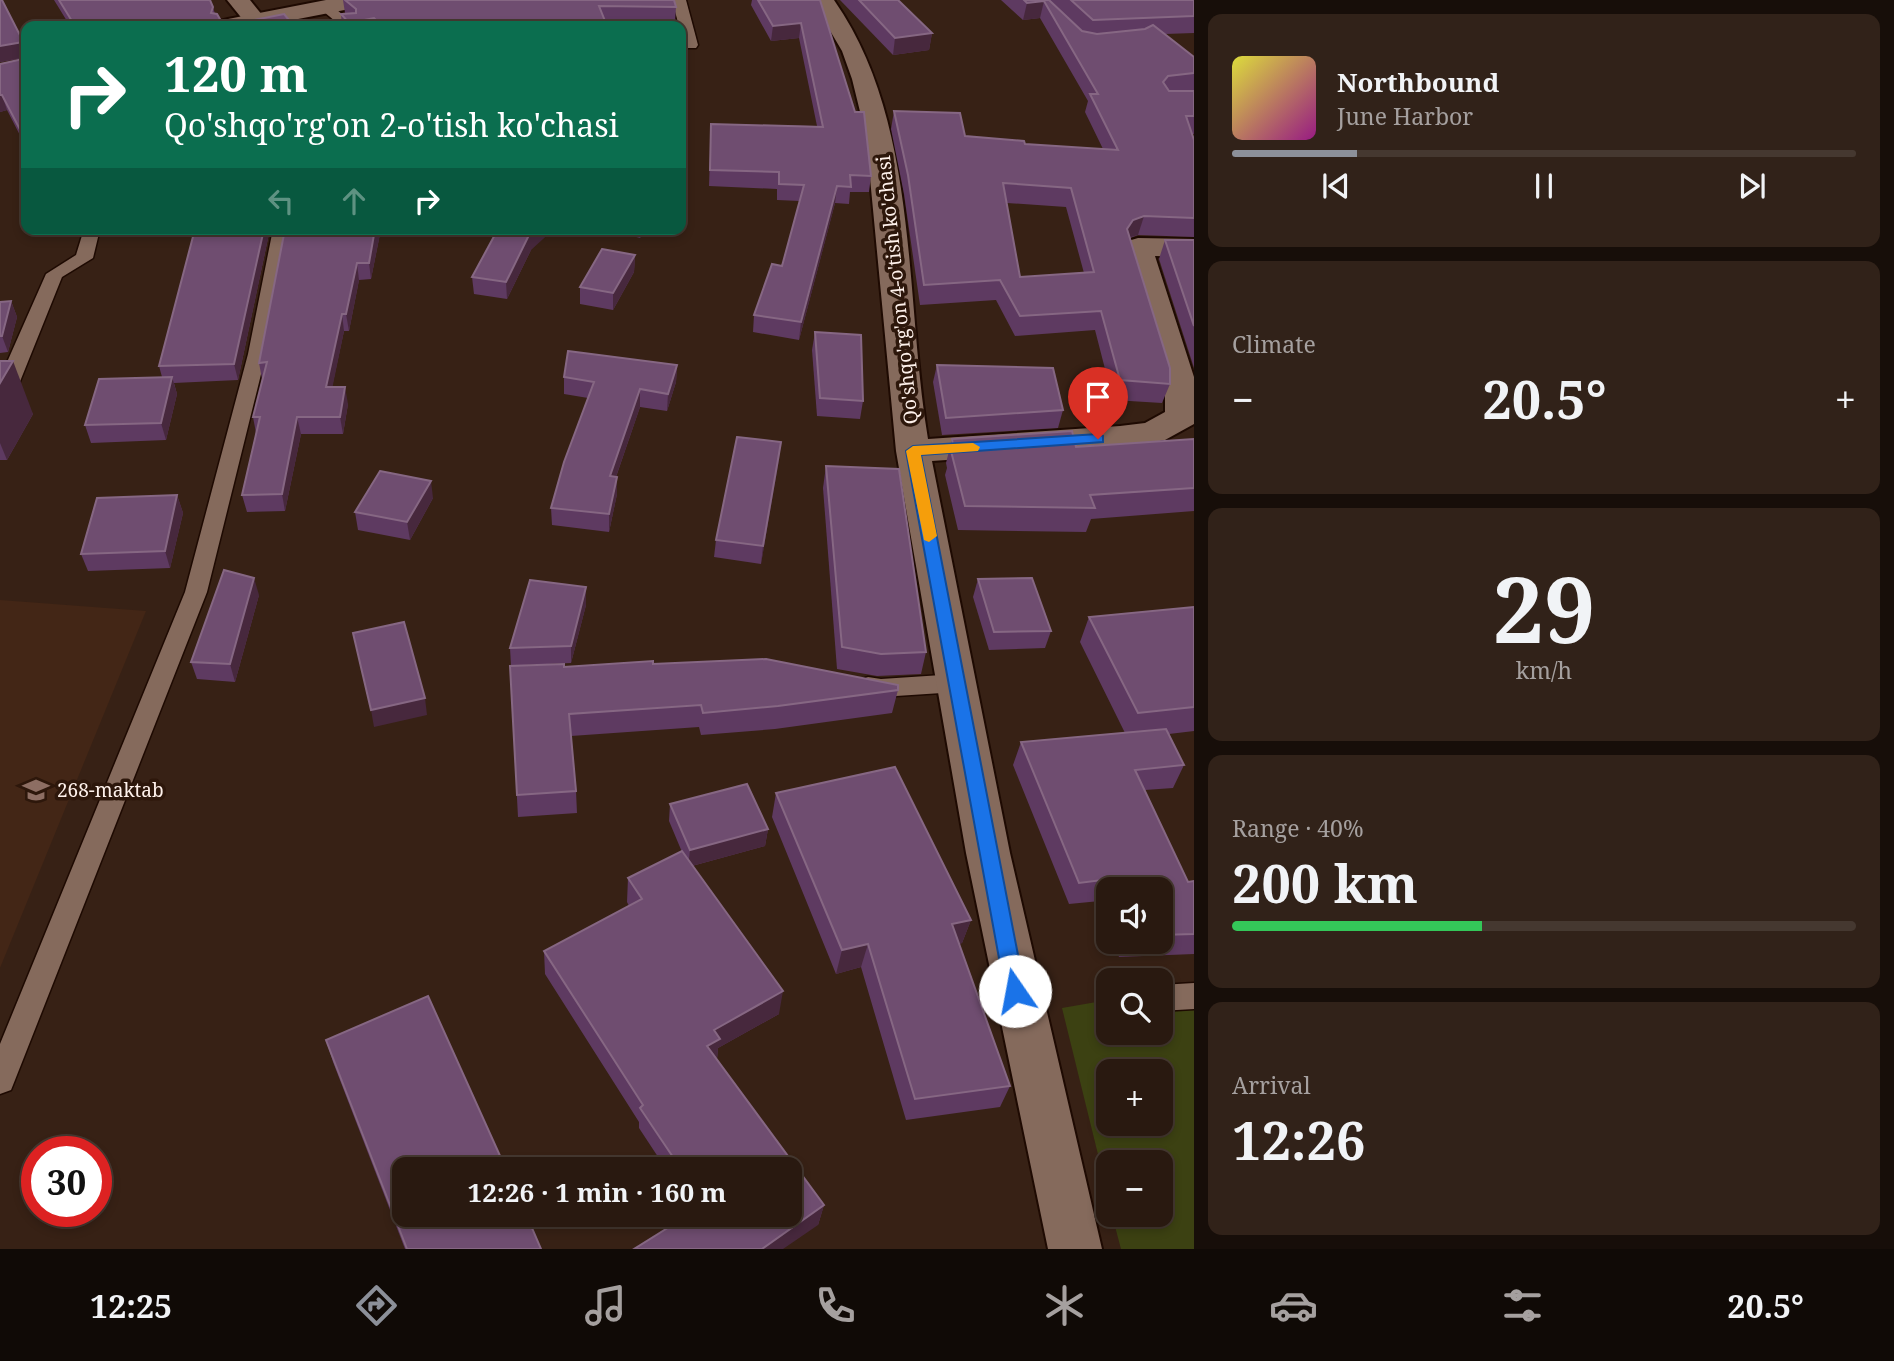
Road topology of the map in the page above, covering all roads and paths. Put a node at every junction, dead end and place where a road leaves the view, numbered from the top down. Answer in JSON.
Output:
{"nodes":[{"id":1,"x":238,"y":0,"type":"edge"},
{"id":2,"x":360,"y":0,"type":"edge"},
{"id":3,"x":679,"y":0,"type":"edge"},
{"id":4,"x":823,"y":0,"type":"edge"},
{"id":5,"x":325,"y":7,"type":"junction"},
{"id":6,"x":256,"y":21,"type":"joint"},
{"id":7,"x":343,"y":21,"type":"edge"},
{"id":8,"x":684,"y":21,"type":"edge"},
{"id":9,"x":686,"y":27,"type":"edge"},
{"id":10,"x":691,"y":46,"type":"dead end"},
{"id":11,"x":91,"y":235,"type":"edge"},
{"id":12,"x":280,"y":235,"type":"edge"},
{"id":13,"x":1194,"y":248,"type":"edge"},
{"id":14,"x":0,"y":384,"type":"edge"},
{"id":15,"x":1188,"y":422,"type":"edge"},
{"id":16,"x":913,"y":451,"type":"junction"},
{"id":17,"x":842,"y":682,"type":"edge"},
{"id":18,"x":957,"y":683,"type":"junction"},
{"id":19,"x":1194,"y":996,"type":"edge"},
{"id":20,"x":1173,"y":997,"type":"edge"},
{"id":21,"x":0,"y":1080,"type":"edge"},
{"id":22,"x":1075,"y":1249,"type":"edge"}],
"edges":[{"from":1,"to":6,"type":"street"},
{"from":2,"to":5,"type":"street"},
{"from":3,"to":8,"type":"lane"},
{"from":4,"to":16,"type":"street","name":"Qo'shqo'rg'on 4-o'tish ko'chasi"},
{"from":5,"to":6,"type":"street"},
{"from":5,"to":7,"type":"lane"},
{"from":9,"to":10,"type":"lane"},
{"from":11,"to":14,"type":"lane"},
{"from":12,"to":21,"type":"lane"},
{"from":13,"to":15,"type":"street"},
{"from":15,"to":16,"type":"street"},
{"from":16,"to":18,"type":"street","name":"Qo'shqo'rg'on 4-o'tish ko'chasi"},
{"from":17,"to":18,"type":"lane"},
{"from":18,"to":22,"type":"street","name":"Qo'shqo'rg'on 4-o'tish ko'chasi"},
{"from":19,"to":20,"type":"lane"}]}
